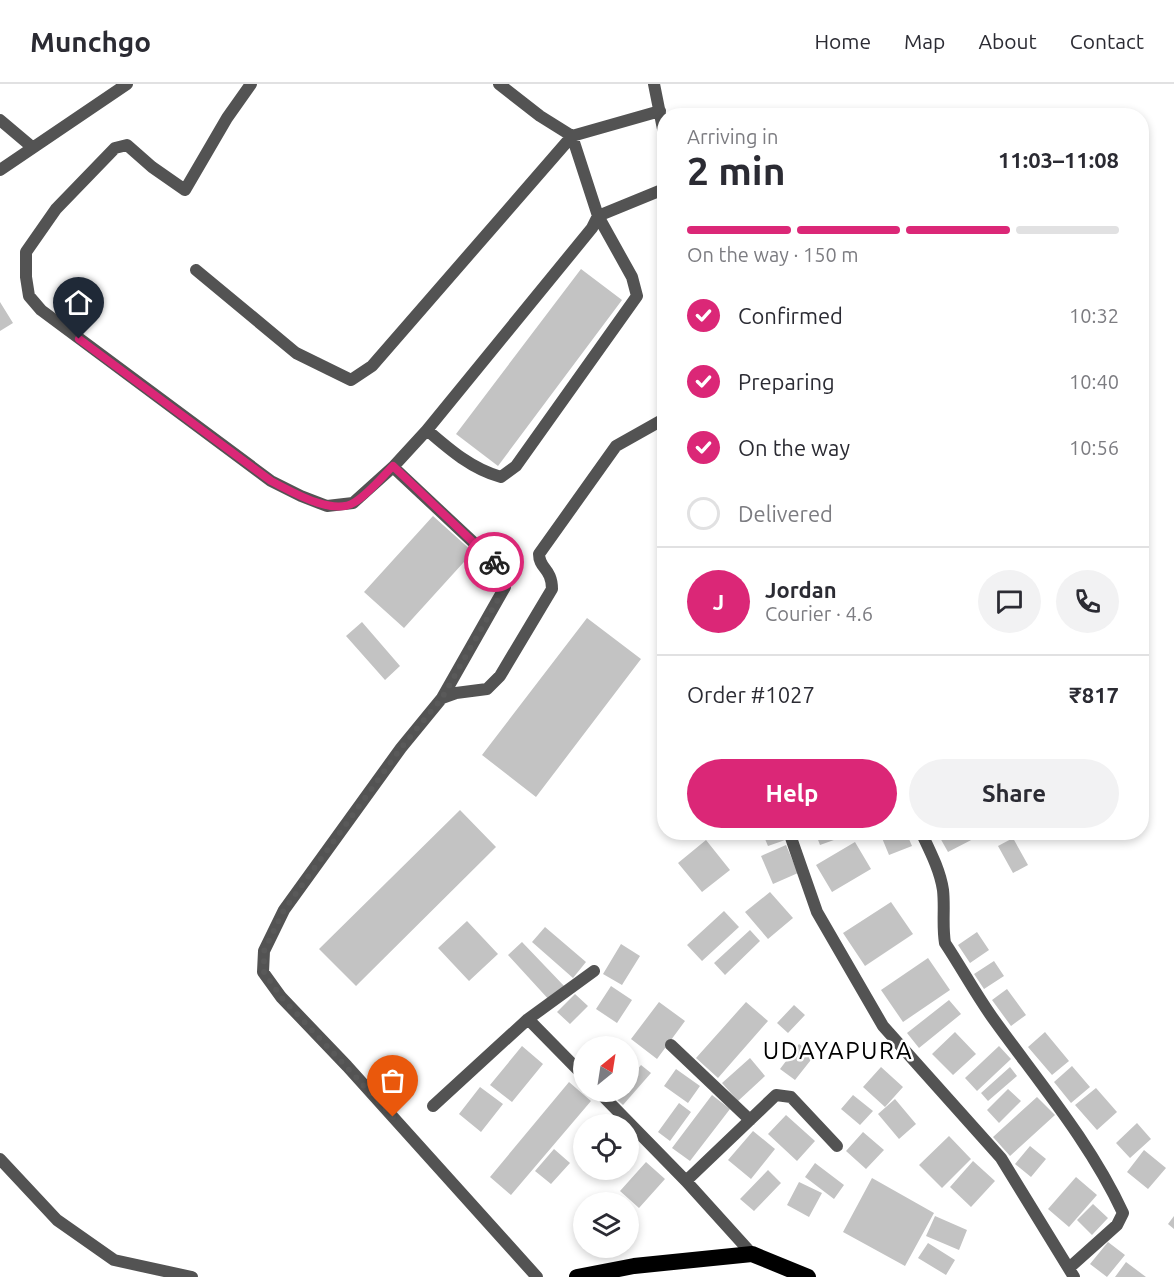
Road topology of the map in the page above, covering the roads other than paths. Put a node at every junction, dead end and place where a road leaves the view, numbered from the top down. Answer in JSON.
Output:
{"nodes":[{"id":1,"x":127,"y":84,"type":"edge"},
{"id":2,"x":251,"y":84,"type":"edge"},
{"id":3,"x":499,"y":84,"type":"edge"},
{"id":4,"x":654,"y":84,"type":"edge"},
{"id":5,"x":659,"y":108,"type":"edge"},
{"id":6,"x":657,"y":112,"type":"edge"},
{"id":7,"x":0,"y":120,"type":"edge"},
{"id":8,"x":572,"y":136,"type":"junction"},
{"id":9,"x":32,"y":147,"type":"junction"},
{"id":10,"x":0,"y":170,"type":"edge"},
{"id":11,"x":657,"y":192,"type":"edge"},
{"id":12,"x":598,"y":216,"type":"junction"},
{"id":13,"x":196,"y":270,"type":"dead end"},
{"id":14,"x":657,"y":423,"type":"edge"},
{"id":15,"x":427,"y":430,"type":"junction"},
{"id":16,"x":393,"y":466,"type":"junction"},
{"id":17,"x":442,"y":698,"type":"junction"},
{"id":18,"x":792,"y":840,"type":"edge"},
{"id":19,"x":925,"y":840,"type":"edge"},
{"id":20,"x":594,"y":972,"type":"dead end"},
{"id":21,"x":528,"y":1019,"type":"junction"},
{"id":22,"x":671,"y":1045,"type":"dead end"},
{"id":23,"x":573,"y":1065,"type":"edge"},
{"id":24,"x":609,"y":1102,"type":"edge"},
{"id":25,"x":434,"y":1106,"type":"dead end"},
{"id":26,"x":750,"y":1120,"type":"junction"},
{"id":27,"x":837,"y":1146,"type":"dead end"},
{"id":28,"x":0,"y":1159,"type":"edge"},
{"id":29,"x":686,"y":1181,"type":"junction"},
{"id":30,"x":752,"y":1254,"type":"junction"},
{"id":31,"x":1071,"y":1273,"type":"edge"},
{"id":32,"x":192,"y":1277,"type":"edge"},
{"id":33,"x":537,"y":1277,"type":"edge"},
{"id":34,"x":577,"y":1277,"type":"edge"},
{"id":35,"x":808,"y":1277,"type":"edge"}],
"edges":[{"from":1,"to":9,"type":"street"},
{"from":2,"to":16,"type":"street"},
{"from":3,"to":8,"type":"street"},
{"from":4,"to":5,"type":"street"},
{"from":6,"to":8,"type":"street"},
{"from":7,"to":9,"type":"street"},
{"from":8,"to":12,"type":"street"},
{"from":8,"to":13,"type":"street"},
{"from":9,"to":10,"type":"street"},
{"from":11,"to":12,"type":"street"},
{"from":12,"to":15,"type":"street"},
{"from":12,"to":15,"type":"street"},
{"from":14,"to":17,"type":"street"},
{"from":15,"to":16,"type":"street"},
{"from":16,"to":17,"type":"street"},
{"from":17,"to":33,"type":"street"},
{"from":18,"to":31,"type":"street"},
{"from":19,"to":31,"type":"street"},
{"from":20,"to":21,"type":"street"},
{"from":21,"to":23,"type":"street"},
{"from":21,"to":25,"type":"street"},
{"from":22,"to":26,"type":"street"},
{"from":24,"to":29,"type":"street"},
{"from":26,"to":27,"type":"street"},
{"from":26,"to":29,"type":"street"},
{"from":28,"to":32,"type":"street"},
{"from":29,"to":30,"type":"street"},
{"from":30,"to":34,"type":"highway"},
{"from":30,"to":35,"type":"highway"}]}
